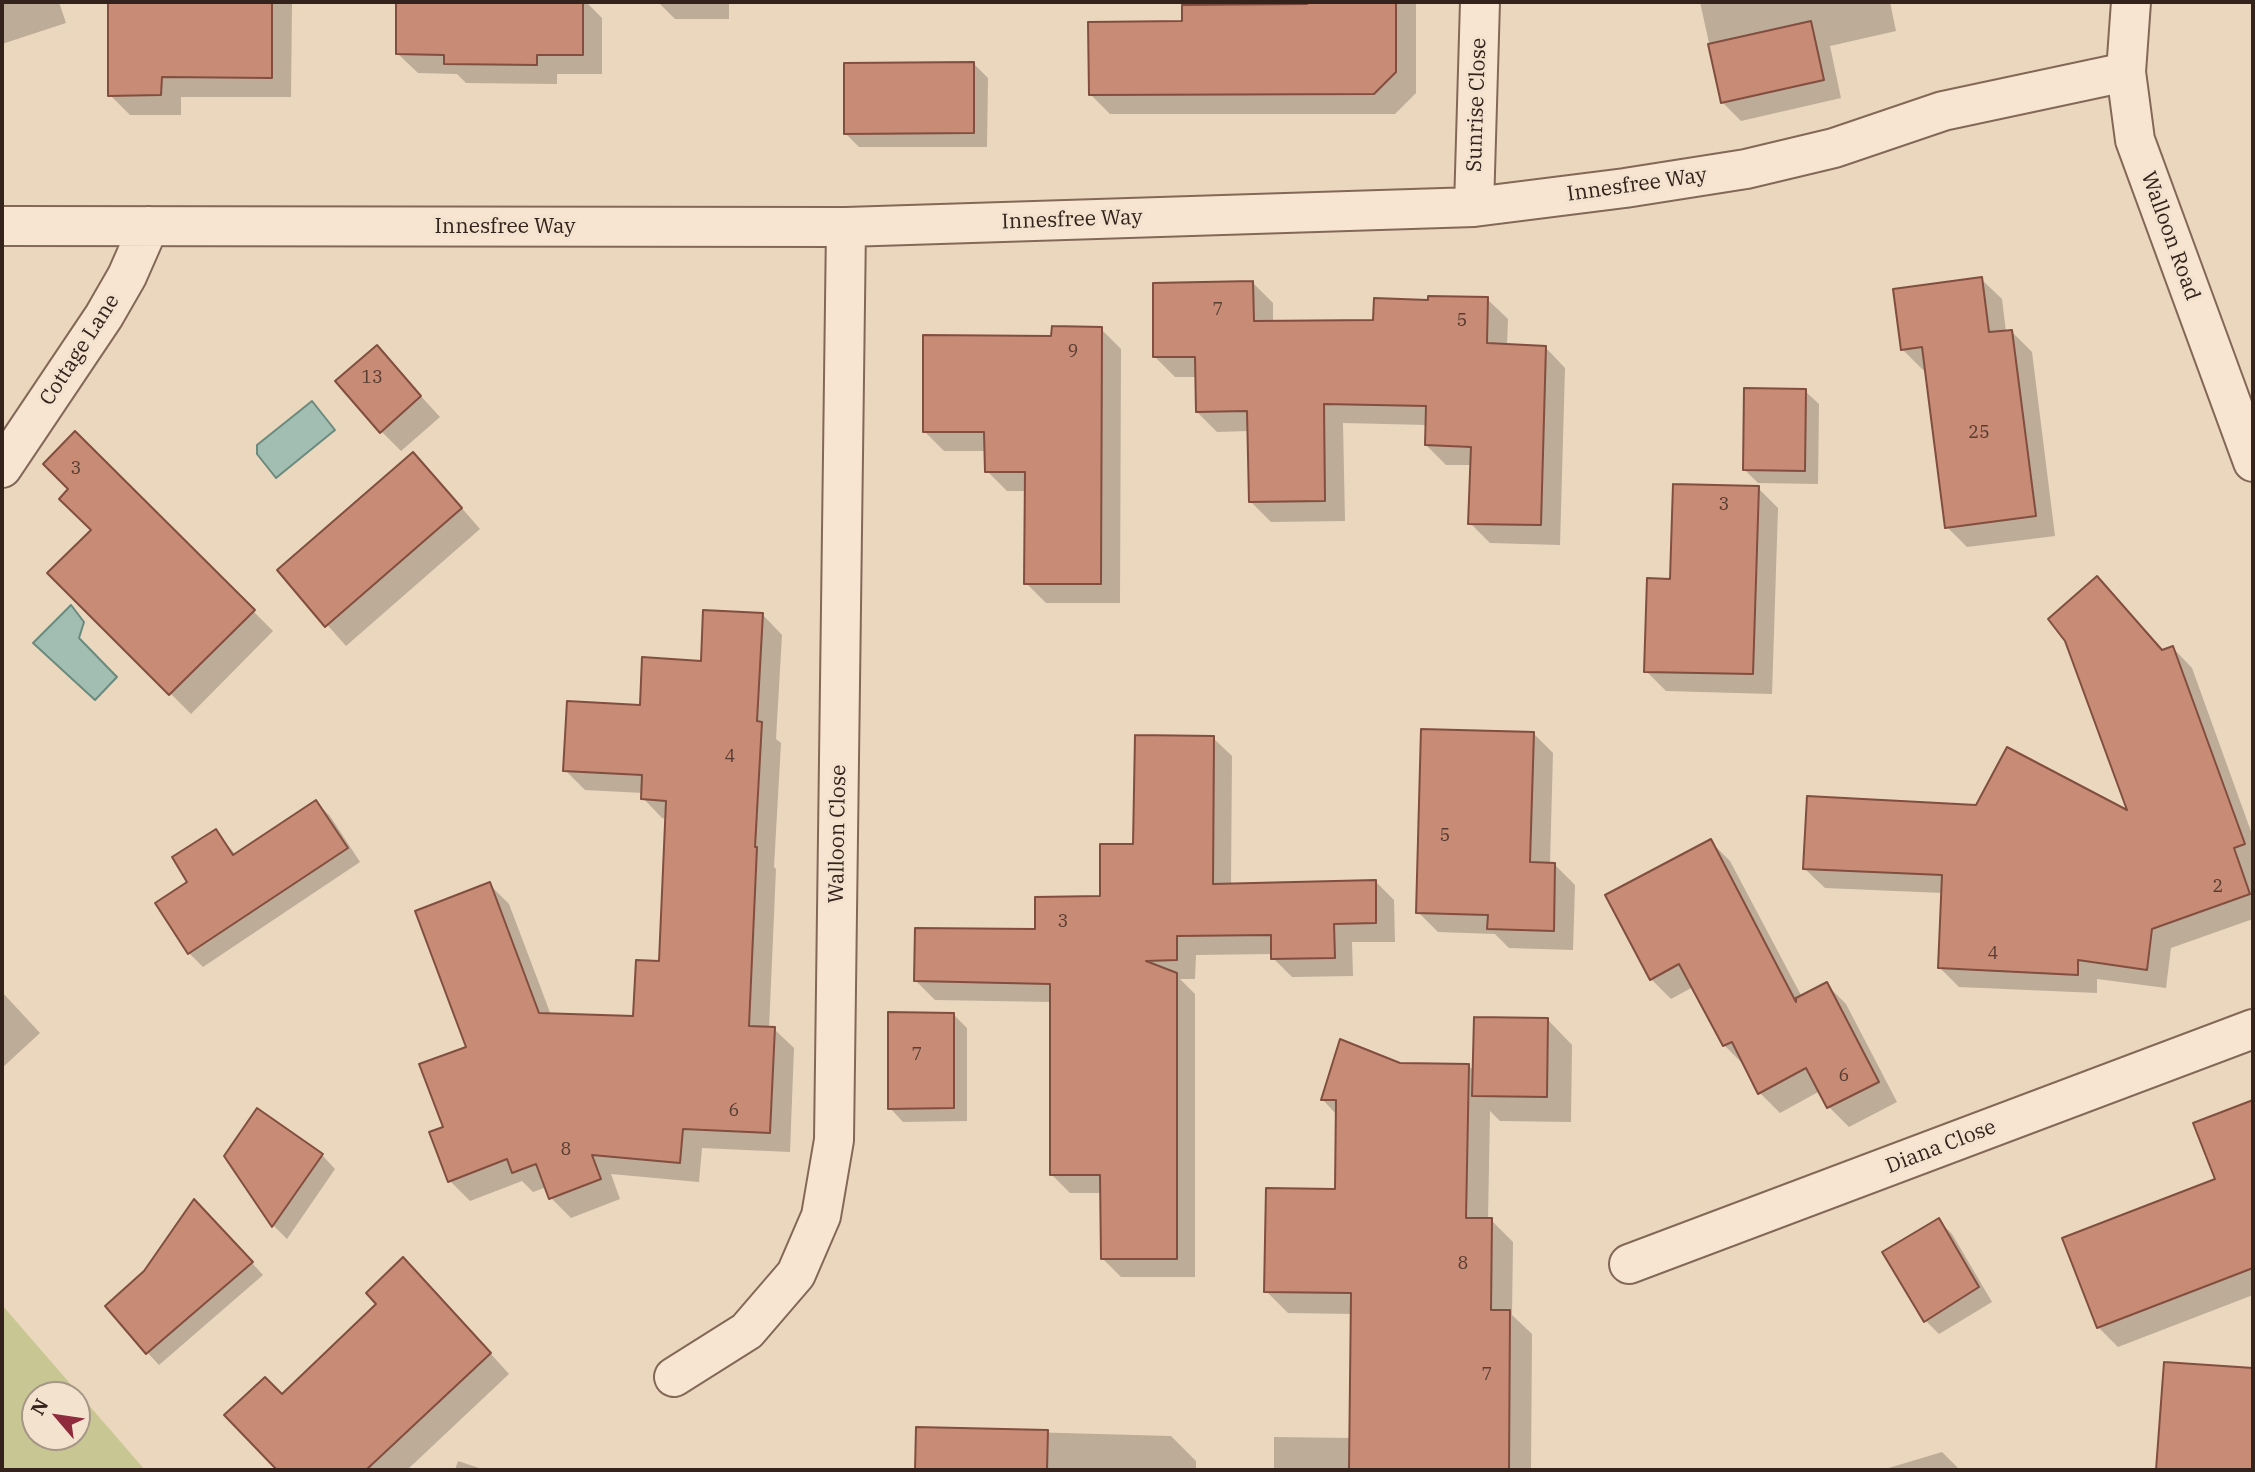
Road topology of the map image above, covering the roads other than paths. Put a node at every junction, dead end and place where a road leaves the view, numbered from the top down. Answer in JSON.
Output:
{"nodes":[{"id":1,"x":1480,"y":2,"type":"edge"},
{"id":2,"x":2132,"y":2,"type":"edge"},
{"id":3,"x":2126,"y":72,"type":"junction"},
{"id":4,"x":1474,"y":207,"type":"junction"},
{"id":5,"x":2,"y":226,"type":"edge"},
{"id":6,"x":149,"y":226,"type":"junction"},
{"id":7,"x":846,"y":227,"type":"junction"},
{"id":8,"x":2253,"y":462,"type":"edge"},
{"id":9,"x":2,"y":468,"type":"edge"},
{"id":10,"x":2253,"y":1029,"type":"edge"},
{"id":11,"x":1629,"y":1264,"type":"dead end"},
{"id":12,"x":674,"y":1377,"type":"dead end"}],
"edges":[{"from":1,"to":4,"type":"street","name":"Sunrise Close"},
{"from":2,"to":3,"type":"street","name":"Walloon Road"},
{"from":3,"to":4,"type":"street","name":"Innesfree Way"},
{"from":3,"to":8,"type":"street","name":"Walloon Road"},
{"from":4,"to":7,"type":"street","name":"Innesfree Way"},
{"from":5,"to":6,"type":"street","name":"Innesfree Way"},
{"from":6,"to":7,"type":"street","name":"Innesfree Way"},
{"from":6,"to":9,"type":"street","name":"Cottage Lane"},
{"from":7,"to":12,"type":"street","name":"Walloon Close"},
{"from":10,"to":11,"type":"street","name":"Diana Close"}]}
